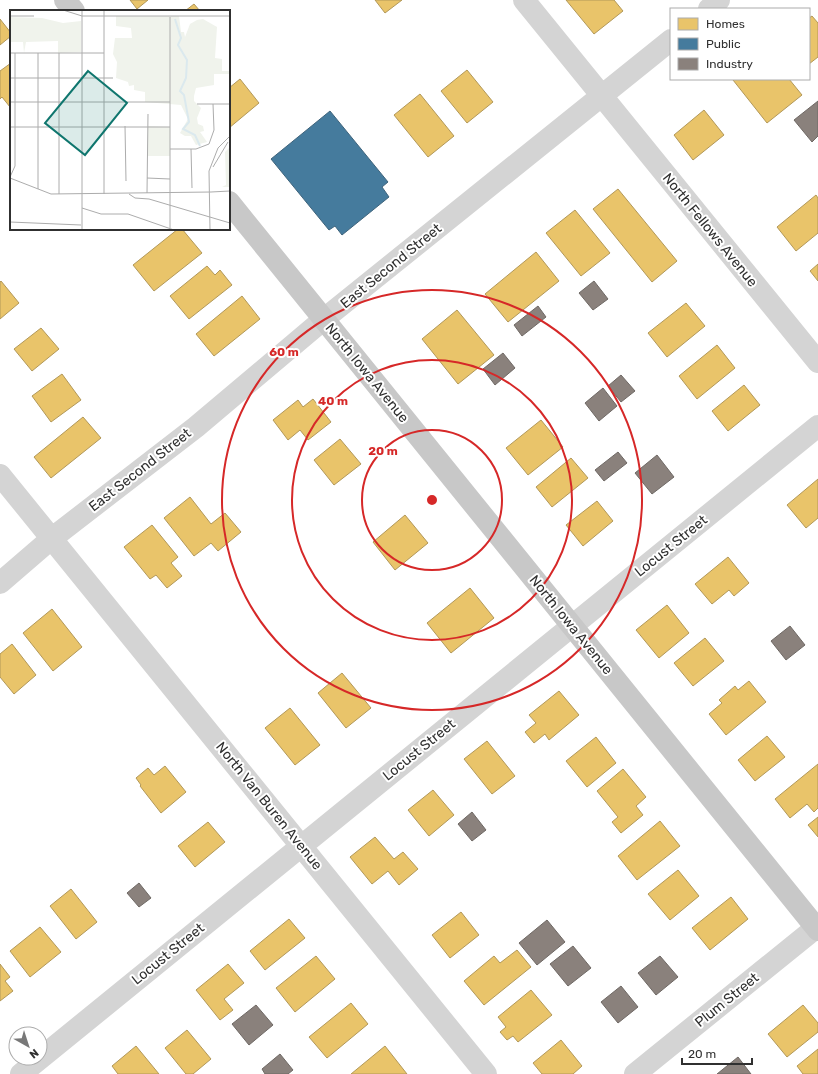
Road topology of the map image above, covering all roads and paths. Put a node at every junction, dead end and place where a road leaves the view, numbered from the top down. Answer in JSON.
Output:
{"nodes":[{"id":1,"x":66,"y":0,"type":"edge"},
{"id":2,"x":524,"y":0,"type":"edge"},
{"id":3,"x":720,"y":0,"type":"edge"},
{"id":4,"x":710,"y":8,"type":"edge"},
{"id":5,"x":73,"y":10,"type":"edge"},
{"id":6,"x":670,"y":41,"type":"edge"},
{"id":7,"x":602,"y":97,"type":"junction"},
{"id":8,"x":230,"y":203,"type":"edge"},
{"id":9,"x":324,"y":319,"type":"junction"},
{"id":10,"x":818,"y":362,"type":"edge"},
{"id":11,"x":818,"y":426,"type":"edge"},
{"id":12,"x":0,"y":475,"type":"edge"},
{"id":13,"x":51,"y":539,"type":"junction"},
{"id":14,"x":0,"y":583,"type":"edge"},
{"id":15,"x":572,"y":626,"type":"junction"},
{"id":16,"x":301,"y":846,"type":"junction"},
{"id":17,"x":817,"y":928,"type":"edge"},
{"id":18,"x":21,"y":1074,"type":"edge"},
{"id":19,"x":486,"y":1074,"type":"edge"},
{"id":20,"x":635,"y":1074,"type":"edge"}],
"edges":[{"from":1,"to":5,"type":"main road"},
{"from":2,"to":7,"type":"street","name":"North Fellows Avenue"},
{"from":3,"to":4,"type":"street"},
{"from":6,"to":7,"type":"street","name":"East Second Street"},
{"from":7,"to":9,"type":"street","name":"East Second Street"},
{"from":7,"to":10,"type":"street","name":"North Fellows Avenue"},
{"from":8,"to":9,"type":"main road","name":"North Iowa Avenue"},
{"from":9,"to":13,"type":"street","name":"East Second Street"},
{"from":9,"to":15,"type":"main road","name":"North Iowa Avenue"},
{"from":11,"to":15,"type":"street","name":"Locust Street"},
{"from":12,"to":13,"type":"street","name":"North Van Buren Avenue"},
{"from":13,"to":14,"type":"street","name":"East Second Street"},
{"from":13,"to":16,"type":"street","name":"North Van Buren Avenue"},
{"from":15,"to":16,"type":"street","name":"Locust Street"},
{"from":15,"to":17,"type":"main road","name":"North Iowa Avenue"},
{"from":16,"to":18,"type":"street","name":"Locust Street"},
{"from":16,"to":19,"type":"street","name":"North Van Buren Avenue"},
{"from":17,"to":20,"type":"street","name":"Plum Street"}]}
